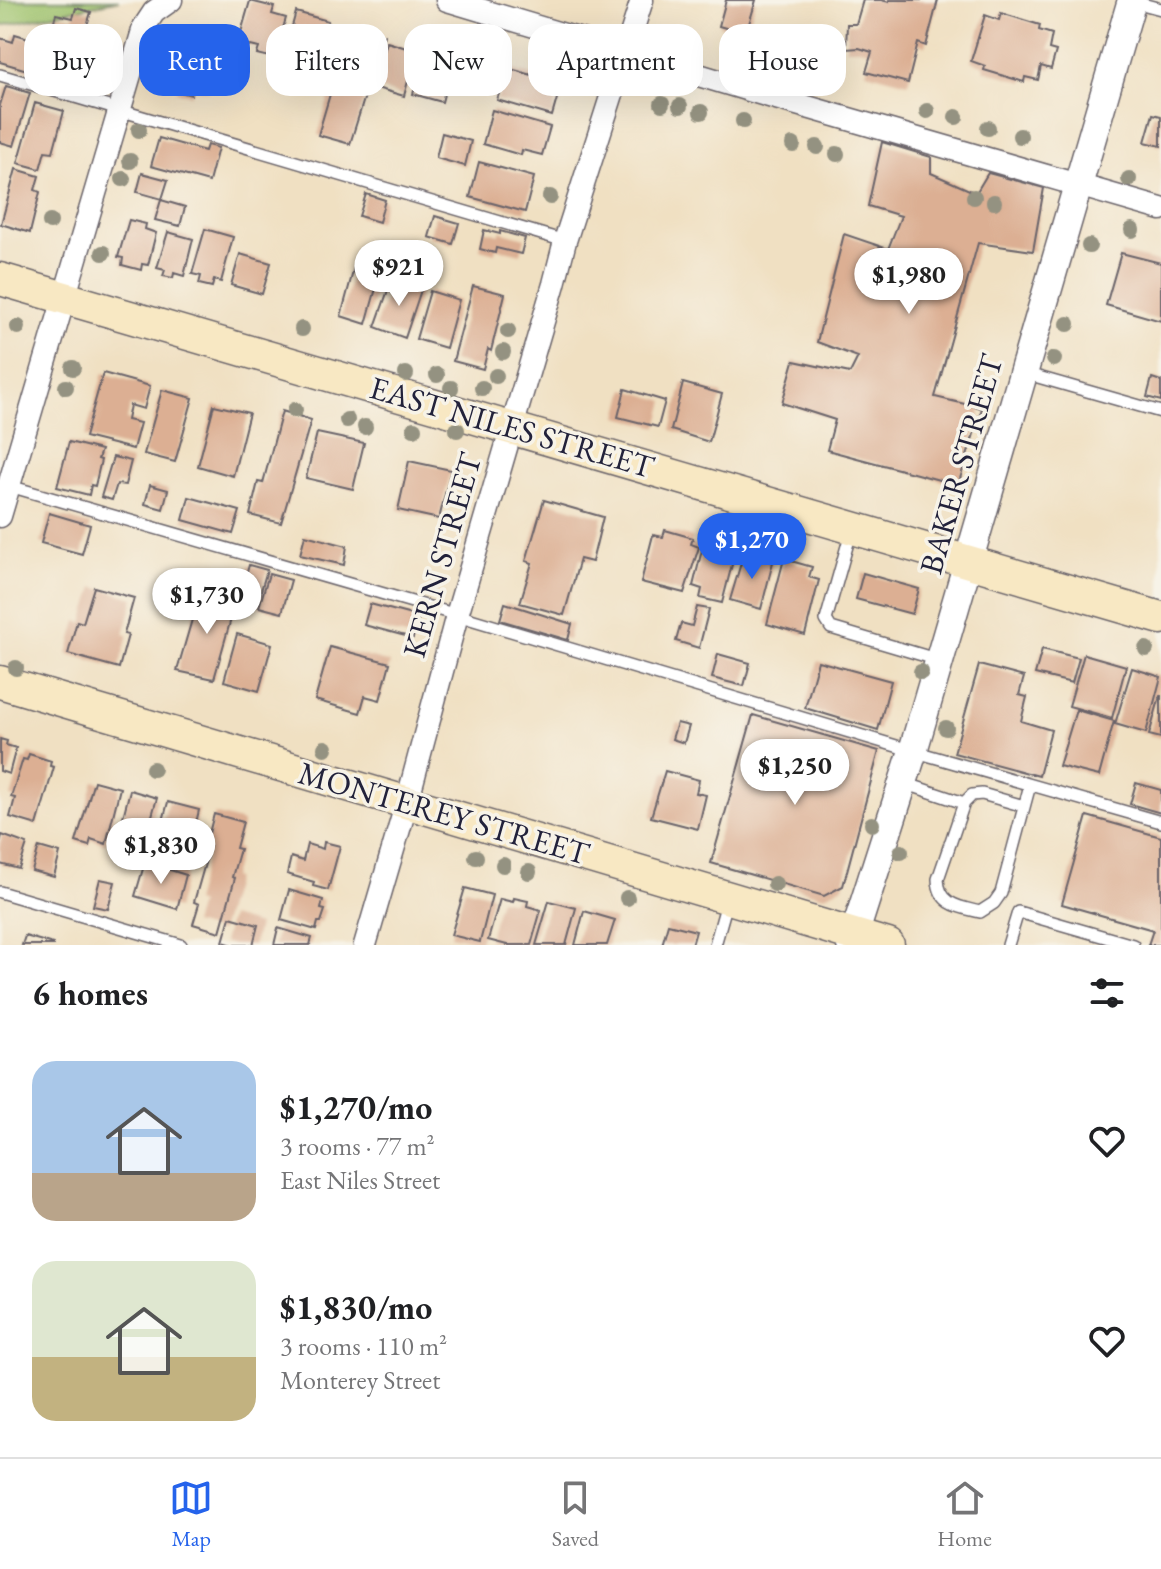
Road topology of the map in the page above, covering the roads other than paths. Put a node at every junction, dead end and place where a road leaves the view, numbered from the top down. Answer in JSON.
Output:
{"nodes":[{"id":1,"x":447,"y":0,"type":"edge"},
{"id":2,"x":642,"y":0,"type":"edge"},
{"id":3,"x":1131,"y":0,"type":"edge"},
{"id":4,"x":162,"y":6,"type":"edge"},
{"id":5,"x":1161,"y":9,"type":"edge"},
{"id":6,"x":530,"y":24,"type":"edge"},
{"id":7,"x":635,"y":24,"type":"edge"},
{"id":8,"x":0,"y":75,"type":"edge"},
{"id":9,"x":703,"y":76,"type":"edge"},
{"id":10,"x":612,"y":96,"type":"edge"},
{"id":11,"x":120,"y":109,"type":"junction"},
{"id":12,"x":1078,"y":184,"type":"junction"},
{"id":13,"x":1161,"y":209,"type":"edge"},
{"id":14,"x":565,"y":241,"type":"junction"},
{"id":15,"x":0,"y":279,"type":"edge"},
{"id":16,"x":64,"y":297,"type":"junction"},
{"id":17,"x":1023,"y":373,"type":"junction"},
{"id":18,"x":1161,"y":412,"type":"edge"},
{"id":19,"x":512,"y":427,"type":"junction"},
{"id":20,"x":4,"y":484,"type":"edge"},
{"id":21,"x":0,"y":516,"type":"edge"},
{"id":22,"x":853,"y":527,"type":"junction"},
{"id":23,"x":968,"y":561,"type":"junction"},
{"id":24,"x":457,"y":615,"type":"junction"},
{"id":25,"x":1161,"y":618,"type":"edge"},
{"id":26,"x":939,"y":660,"type":"junction"},
{"id":27,"x":0,"y":682,"type":"edge"},
{"id":28,"x":913,"y":751,"type":"junction"},
{"id":29,"x":902,"y":783,"type":"junction"},
{"id":30,"x":1030,"y":785,"type":"junction"},
{"id":31,"x":407,"y":802,"type":"junction"},
{"id":32,"x":964,"y":803,"type":"junction"},
{"id":33,"x":1024,"y":806,"type":"junction"},
{"id":34,"x":1161,"y":822,"type":"edge"},
{"id":35,"x":0,"y":892,"type":"edge"},
{"id":36,"x":728,"y":897,"type":"junction"},
{"id":37,"x":852,"y":940,"type":"edge"},
{"id":38,"x":181,"y":945,"type":"edge"},
{"id":39,"x":365,"y":945,"type":"edge"},
{"id":40,"x":715,"y":945,"type":"edge"},
{"id":41,"x":888,"y":945,"type":"edge"},
{"id":42,"x":1008,"y":945,"type":"edge"},
{"id":43,"x":1133,"y":945,"type":"edge"}],
"edges":[{"from":1,"to":6,"type":"street"},
{"from":2,"to":7,"type":"street","name":"KERN STREET"},
{"from":3,"to":5,"type":"lane"},
{"from":3,"to":12,"type":"street","name":"BAKER STREET"},
{"from":4,"to":11,"type":"street"},
{"from":8,"to":11,"type":"lane"},
{"from":9,"to":12,"type":"street"},
{"from":10,"to":14,"type":"street","name":"KERN STREET"},
{"from":11,"to":14,"type":"lane"},
{"from":11,"to":16,"type":"street"},
{"from":12,"to":13,"type":"street"},
{"from":12,"to":17,"type":"street","name":"BAKER STREET"},
{"from":14,"to":19,"type":"street","name":"KERN STREET"},
{"from":15,"to":16,"type":"main road","name":"EAST NILES STREET"},
{"from":16,"to":19,"type":"main road","name":"EAST NILES STREET"},
{"from":16,"to":20,"type":"street"},
{"from":17,"to":18,"type":"lane"},
{"from":17,"to":23,"type":"street","name":"BAKER STREET"},
{"from":19,"to":22,"type":"main road","name":"EAST NILES STREET"},
{"from":19,"to":24,"type":"street","name":"KERN STREET"},
{"from":20,"to":21,"type":"street"},
{"from":20,"to":24,"type":"lane"},
{"from":22,"to":23,"type":"main road","name":"EAST NILES STREET"},
{"from":22,"to":26,"type":"lane"},
{"from":23,"to":25,"type":"main road","name":"EAST NILES STREET"},
{"from":23,"to":26,"type":"street","name":"BAKER STREET"},
{"from":24,"to":28,"type":"lane"},
{"from":24,"to":31,"type":"street","name":"KERN STREET"},
{"from":26,"to":28,"type":"street","name":"BAKER STREET"},
{"from":27,"to":31,"type":"main road","name":"MONTEREY STREET"},
{"from":28,"to":29,"type":"street","name":"BAKER STREET"},
{"from":28,"to":30,"type":"lane"},
{"from":29,"to":32,"type":"lane"},
{"from":29,"to":37,"type":"street","name":"BAKER STREET"},
{"from":30,"to":33,"type":"lane"},
{"from":30,"to":34,"type":"lane"},
{"from":31,"to":36,"type":"main road","name":"MONTEREY STREET"},
{"from":31,"to":39,"type":"street","name":"KERN STREET"},
{"from":32,"to":33,"type":"lane"},
{"from":32,"to":33,"type":"lane"},
{"from":35,"to":38,"type":"lane"},
{"from":36,"to":37,"type":"main road","name":"MONTEREY STREET"},
{"from":36,"to":40,"type":"lane"},
{"from":37,"to":41,"type":"main road","name":"MONTEREY STREET"},
{"from":42,"to":43,"type":"lane"}]}
